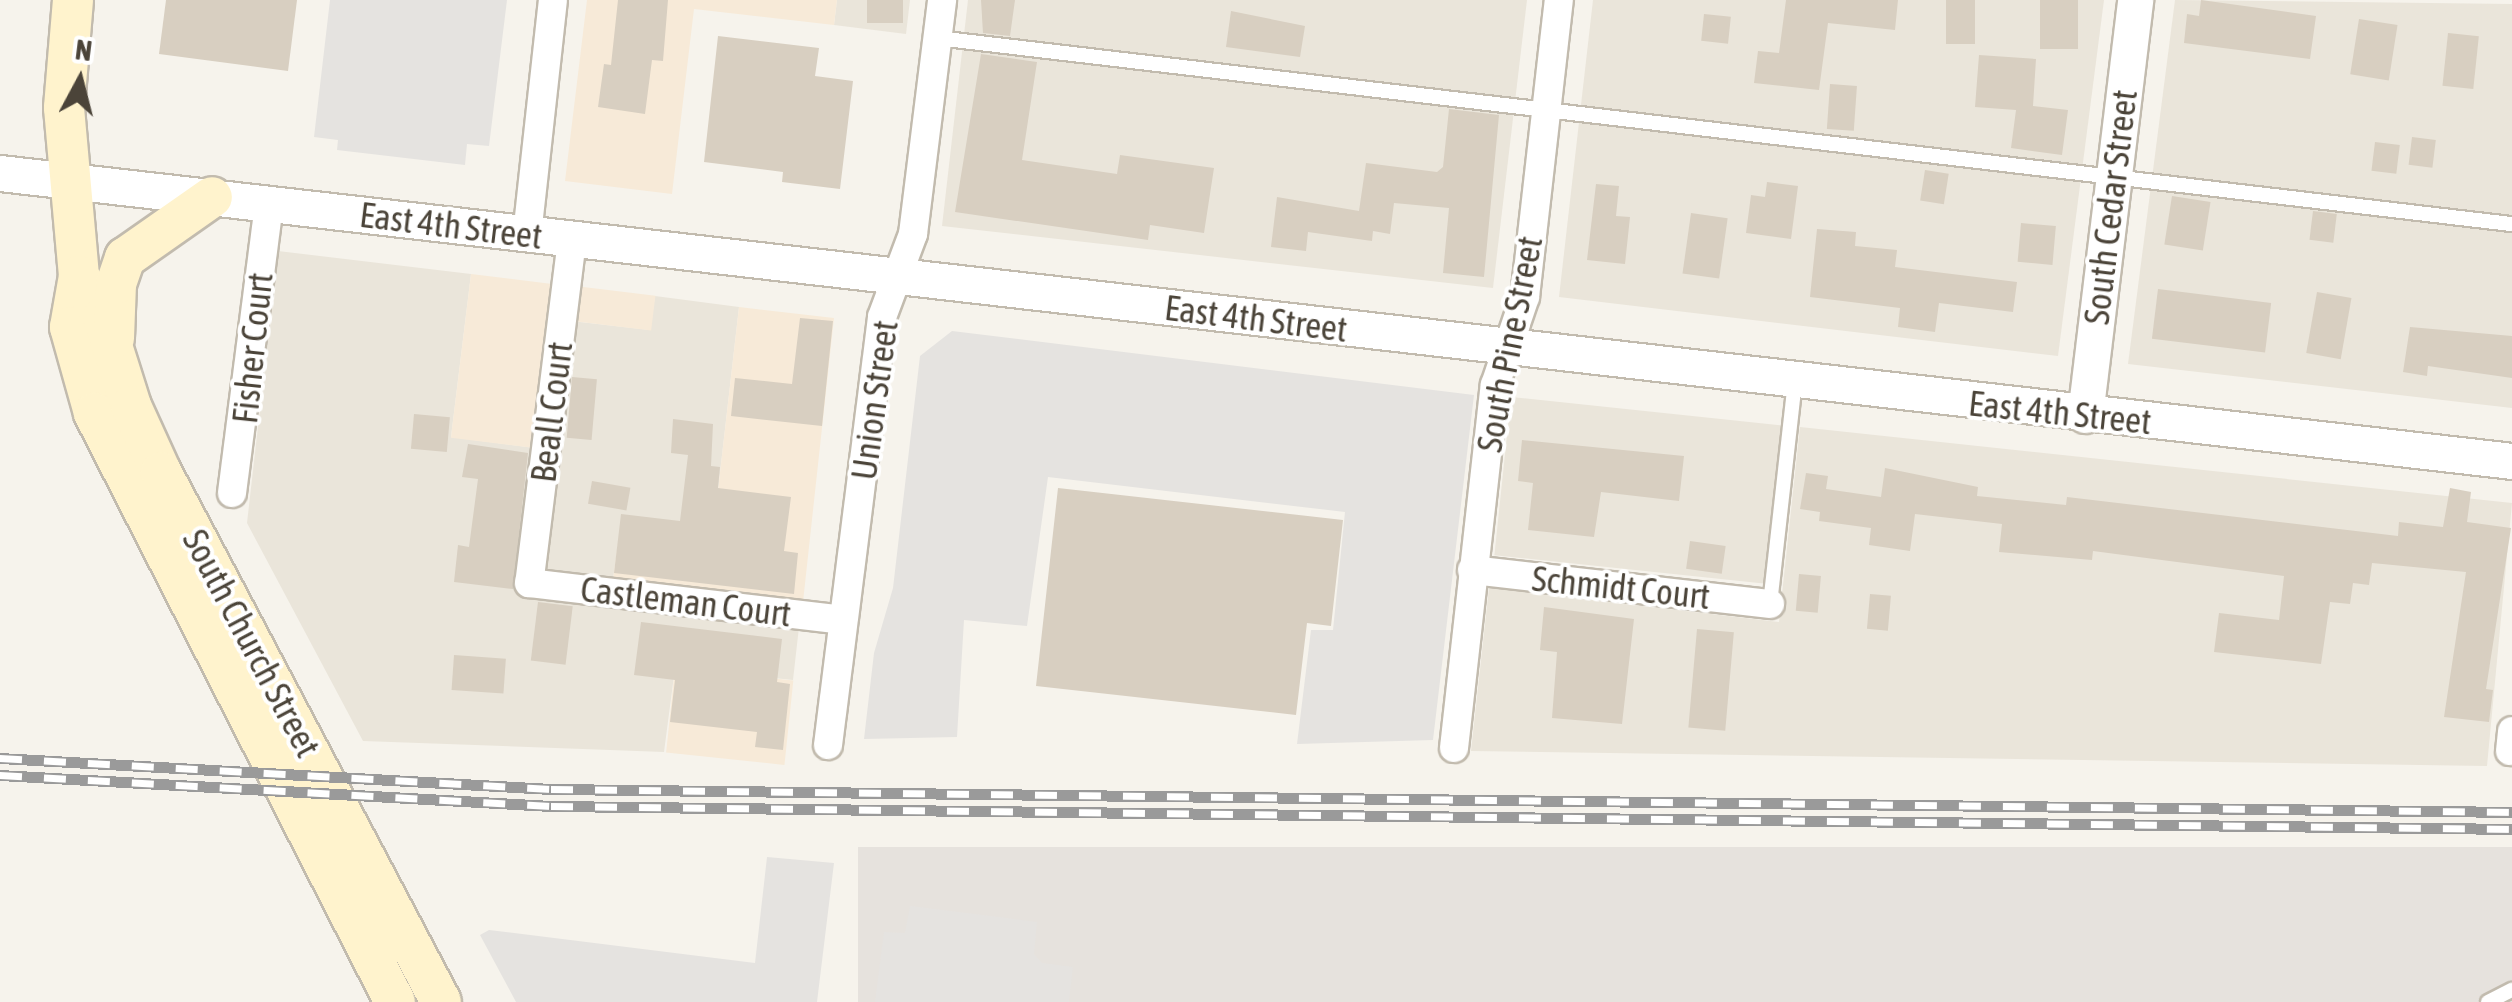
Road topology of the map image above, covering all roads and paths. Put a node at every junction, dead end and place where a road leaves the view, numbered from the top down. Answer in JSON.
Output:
{"nodes":[{"id":1,"x":73,"y":0,"type":"edge"},
{"id":2,"x":553,"y":0,"type":"edge"},
{"id":3,"x":942,"y":0,"type":"edge"},
{"id":4,"x":1558,"y":0,"type":"edge"},
{"id":5,"x":2135,"y":0,"type":"edge"},
{"id":6,"x":937,"y":38,"type":"junction"},
{"id":7,"x":1546,"y":106,"type":"junction"},
{"id":8,"x":0,"y":173,"type":"edge"},
{"id":9,"x":2114,"y":178,"type":"junction"},
{"id":10,"x":67,"y":181,"type":"junction"},
{"id":11,"x":212,"y":197,"type":"junction"},
{"id":12,"x":268,"y":203,"type":"junction"},
{"id":13,"x":2512,"y":224,"type":"edge"},
{"id":14,"x":527,"y":235,"type":"junction"},
{"id":15,"x":572,"y":240,"type":"junction"},
{"id":16,"x":80,"y":276,"type":"junction"},
{"id":17,"x":899,"y":276,"type":"junction"},
{"id":18,"x":1508,"y":348,"type":"junction"},
{"id":19,"x":114,"y":352,"type":"junction"},
{"id":20,"x":1796,"y":382,"type":"junction"},
{"id":21,"x":2085,"y":415,"type":"junction"},
{"id":22,"x":2512,"y":460,"type":"edge"},
{"id":23,"x":232,"y":492,"type":"dead end"},
{"id":24,"x":1472,"y":570,"type":"junction"},
{"id":25,"x":529,"y":583,"type":"joint"},
{"id":26,"x":1770,"y":604,"type":"joint"},
{"id":27,"x":843,"y":620,"type":"junction"},
{"id":28,"x":828,"y":745,"type":"dead end"},
{"id":29,"x":1454,"y":748,"type":"dead end"},
{"id":30,"x":2512,"y":990,"type":"edge"},
{"id":31,"x":395,"y":1002,"type":"edge"},
{"id":32,"x":441,"y":1002,"type":"edge"},
{"id":33,"x":2488,"y":1002,"type":"edge"}],
"edges":[{"from":1,"to":10,"type":"main road","name":"South Church Street"},
{"from":2,"to":14,"type":"street"},
{"from":3,"to":6,"type":"street","name":"Union Street"},
{"from":4,"to":7,"type":"street","name":"South Pine Street"},
{"from":5,"to":9,"type":"street","name":"South Cedar Street"},
{"from":6,"to":7,"type":"lane"},
{"from":6,"to":17,"type":"street","name":"Union Street"},
{"from":7,"to":9,"type":"lane"},
{"from":7,"to":18,"type":"street","name":"South Pine Street"},
{"from":8,"to":10,"type":"street","name":"East 4th Street"},
{"from":9,"to":13,"type":"lane"},
{"from":9,"to":21,"type":"street","name":"South Cedar Street"},
{"from":10,"to":11,"type":"street","name":"East 4th Street"},
{"from":10,"to":16,"type":"main road","name":"South Church Street"},
{"from":11,"to":12,"type":"street","name":"East 4th Street"},
{"from":11,"to":19,"type":"main road"},
{"from":12,"to":14,"type":"street","name":"East 4th Street"},
{"from":12,"to":23,"type":"street","name":"Fisher Court"},
{"from":14,"to":15,"type":"street","name":"East 4th Street"},
{"from":15,"to":17,"type":"street","name":"East 4th Street"},
{"from":15,"to":25,"type":"street","name":"Beall Court"},
{"from":16,"to":19,"type":"main road","name":"South Church Street"},
{"from":16,"to":31,"type":"main road","name":"South Church Street"},
{"from":17,"to":18,"type":"street","name":"East 4th Street"},
{"from":17,"to":27,"type":"street","name":"Union Street"},
{"from":18,"to":20,"type":"street","name":"East 4th Street"},
{"from":18,"to":24,"type":"street","name":"South Pine Street"},
{"from":19,"to":32,"type":"main road","name":"South Church Street"},
{"from":20,"to":21,"type":"street","name":"East 4th Street"},
{"from":20,"to":26,"type":"lane"},
{"from":21,"to":22,"type":"street","name":"East 4th Street"},
{"from":24,"to":26,"type":"street","name":"Schmidt Court"},
{"from":24,"to":29,"type":"street","name":"South Pine Street"},
{"from":25,"to":27,"type":"street","name":"Castleman Court"},
{"from":27,"to":28,"type":"street","name":"Union Street"},
{"from":30,"to":33,"type":"lane"}]}
